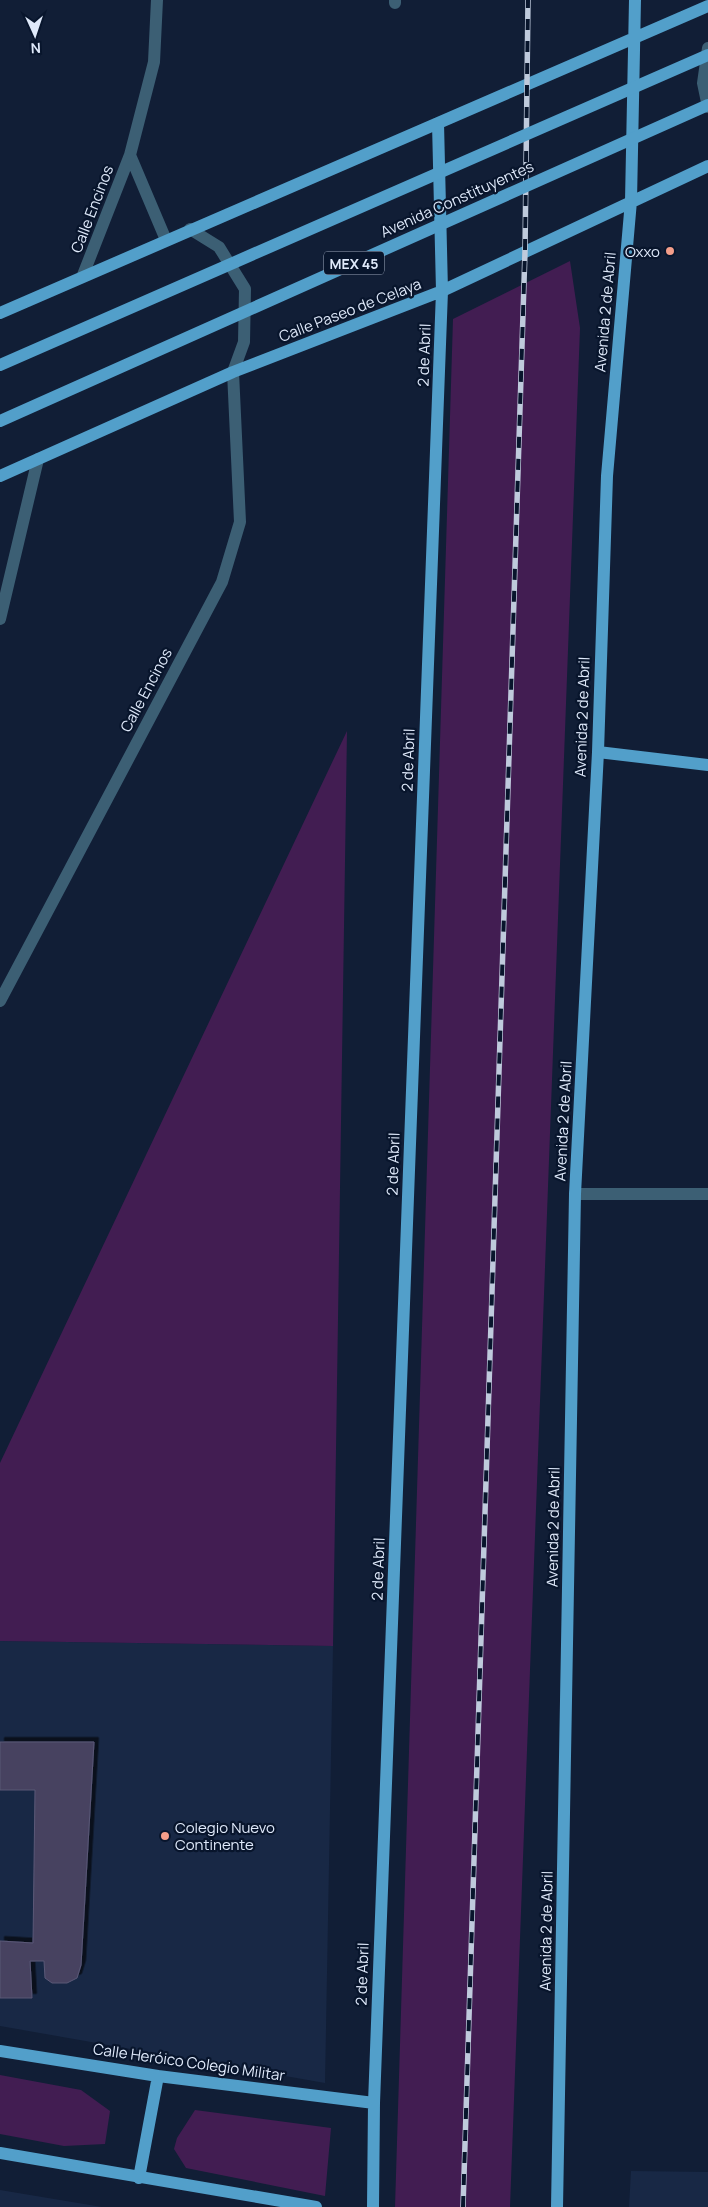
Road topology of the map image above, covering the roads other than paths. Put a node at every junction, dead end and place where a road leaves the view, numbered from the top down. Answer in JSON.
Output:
{"nodes":[{"id":1,"x":157,"y":0,"type":"edge"},
{"id":2,"x":636,"y":0,"type":"edge"},
{"id":3,"x":708,"y":6,"type":"edge"},
{"id":4,"x":635,"y":38,"type":"junction"},
{"id":5,"x":708,"y":48,"type":"edge"},
{"id":6,"x":708,"y":55,"type":"edge"},
{"id":7,"x":708,"y":106,"type":"edge"},
{"id":8,"x":438,"y":123,"type":"junction"},
{"id":9,"x":130,"y":155,"type":"junction"},
{"id":10,"x":708,"y":166,"type":"edge"},
{"id":11,"x":631,"y":201,"type":"junction"},
{"id":12,"x":190,"y":229,"type":"junction"},
{"id":13,"x":166,"y":240,"type":"junction"},
{"id":14,"x":83,"y":275,"type":"junction"},
{"id":15,"x":442,"y":291,"type":"junction"},
{"id":16,"x":0,"y":313,"type":"edge"},
{"id":17,"x":0,"y":366,"type":"edge"},
{"id":18,"x":233,"y":372,"type":"junction"},
{"id":19,"x":0,"y":421,"type":"edge"},
{"id":20,"x":38,"y":459,"type":"junction"},
{"id":21,"x":0,"y":476,"type":"edge"},
{"id":22,"x":0,"y":619,"type":"edge"},
{"id":23,"x":598,"y":752,"type":"junction"},
{"id":24,"x":708,"y":765,"type":"edge"},
{"id":25,"x":0,"y":1001,"type":"edge"},
{"id":26,"x":575,"y":1194,"type":"junction"},
{"id":27,"x":708,"y":1194,"type":"edge"},
{"id":28,"x":0,"y":2051,"type":"edge"},
{"id":29,"x":158,"y":2076,"type":"junction"},
{"id":30,"x":374,"y":2103,"type":"junction"},
{"id":31,"x":0,"y":2153,"type":"edge"},
{"id":32,"x":140,"y":2178,"type":"junction"},
{"id":33,"x":316,"y":2207,"type":"edge"},
{"id":34,"x":374,"y":2207,"type":"edge"},
{"id":35,"x":557,"y":2207,"type":"edge"}],
"edges":[{"from":1,"to":9,"type":"street","name":"Calle Encinos"},
{"from":2,"to":4,"type":"main road","name":"Avenida 2 de Abril"},
{"from":3,"to":4,"type":"main road"},
{"from":4,"to":8,"type":"main road"},
{"from":4,"to":11,"type":"main road","name":"Avenida 2 de Abril"},
{"from":5,"to":7,"type":"street"},
{"from":6,"to":17,"type":"main road","name":"Avenida Constituyentes","bridge":true},
{"from":7,"to":19,"type":"main road","name":"Avenida Constituyentes","number":"MEX 45","bridge":true},
{"from":8,"to":12,"type":"main road"},
{"from":8,"to":15,"type":"main road","name":"2 de Abril"},
{"from":9,"to":13,"type":"street","name":"Calle Encinos"},
{"from":9,"to":14,"type":"street","name":"Calle Encinos"},
{"from":10,"to":11,"type":"main road","name":"Calle Paseo de Celaya"},
{"from":11,"to":15,"type":"main road","name":"Calle Paseo de Celaya"},
{"from":11,"to":23,"type":"main road","name":"Avenida 2 de Abril"},
{"from":12,"to":13,"type":"main road"},
{"from":12,"to":18,"type":"street"},
{"from":13,"to":14,"type":"main road"},
{"from":14,"to":16,"type":"main road"},
{"from":15,"to":18,"type":"main road","name":"Calle Paseo de Celaya"},
{"from":15,"to":30,"type":"main road","name":"2 de Abril"},
{"from":18,"to":20,"type":"main road","name":"Calle Paseo de Celaya"},
{"from":18,"to":25,"type":"street","name":"Calle Encinos"},
{"from":20,"to":21,"type":"main road","name":"Calle Paseo de Celaya"},
{"from":20,"to":22,"type":"street"},
{"from":23,"to":24,"type":"main road"},
{"from":23,"to":26,"type":"main road","name":"Avenida 2 de Abril"},
{"from":26,"to":27,"type":"street"},
{"from":26,"to":35,"type":"main road","name":"Avenida 2 de Abril"},
{"from":28,"to":29,"type":"main road","name":"Calle Heróico Colegio Militar"},
{"from":29,"to":30,"type":"main road","name":"Calle Heróico Colegio Militar"},
{"from":29,"to":32,"type":"main road"},
{"from":30,"to":34,"type":"main road","name":"2 de Abril"},
{"from":31,"to":32,"type":"main road"},
{"from":32,"to":33,"type":"main road"}]}
